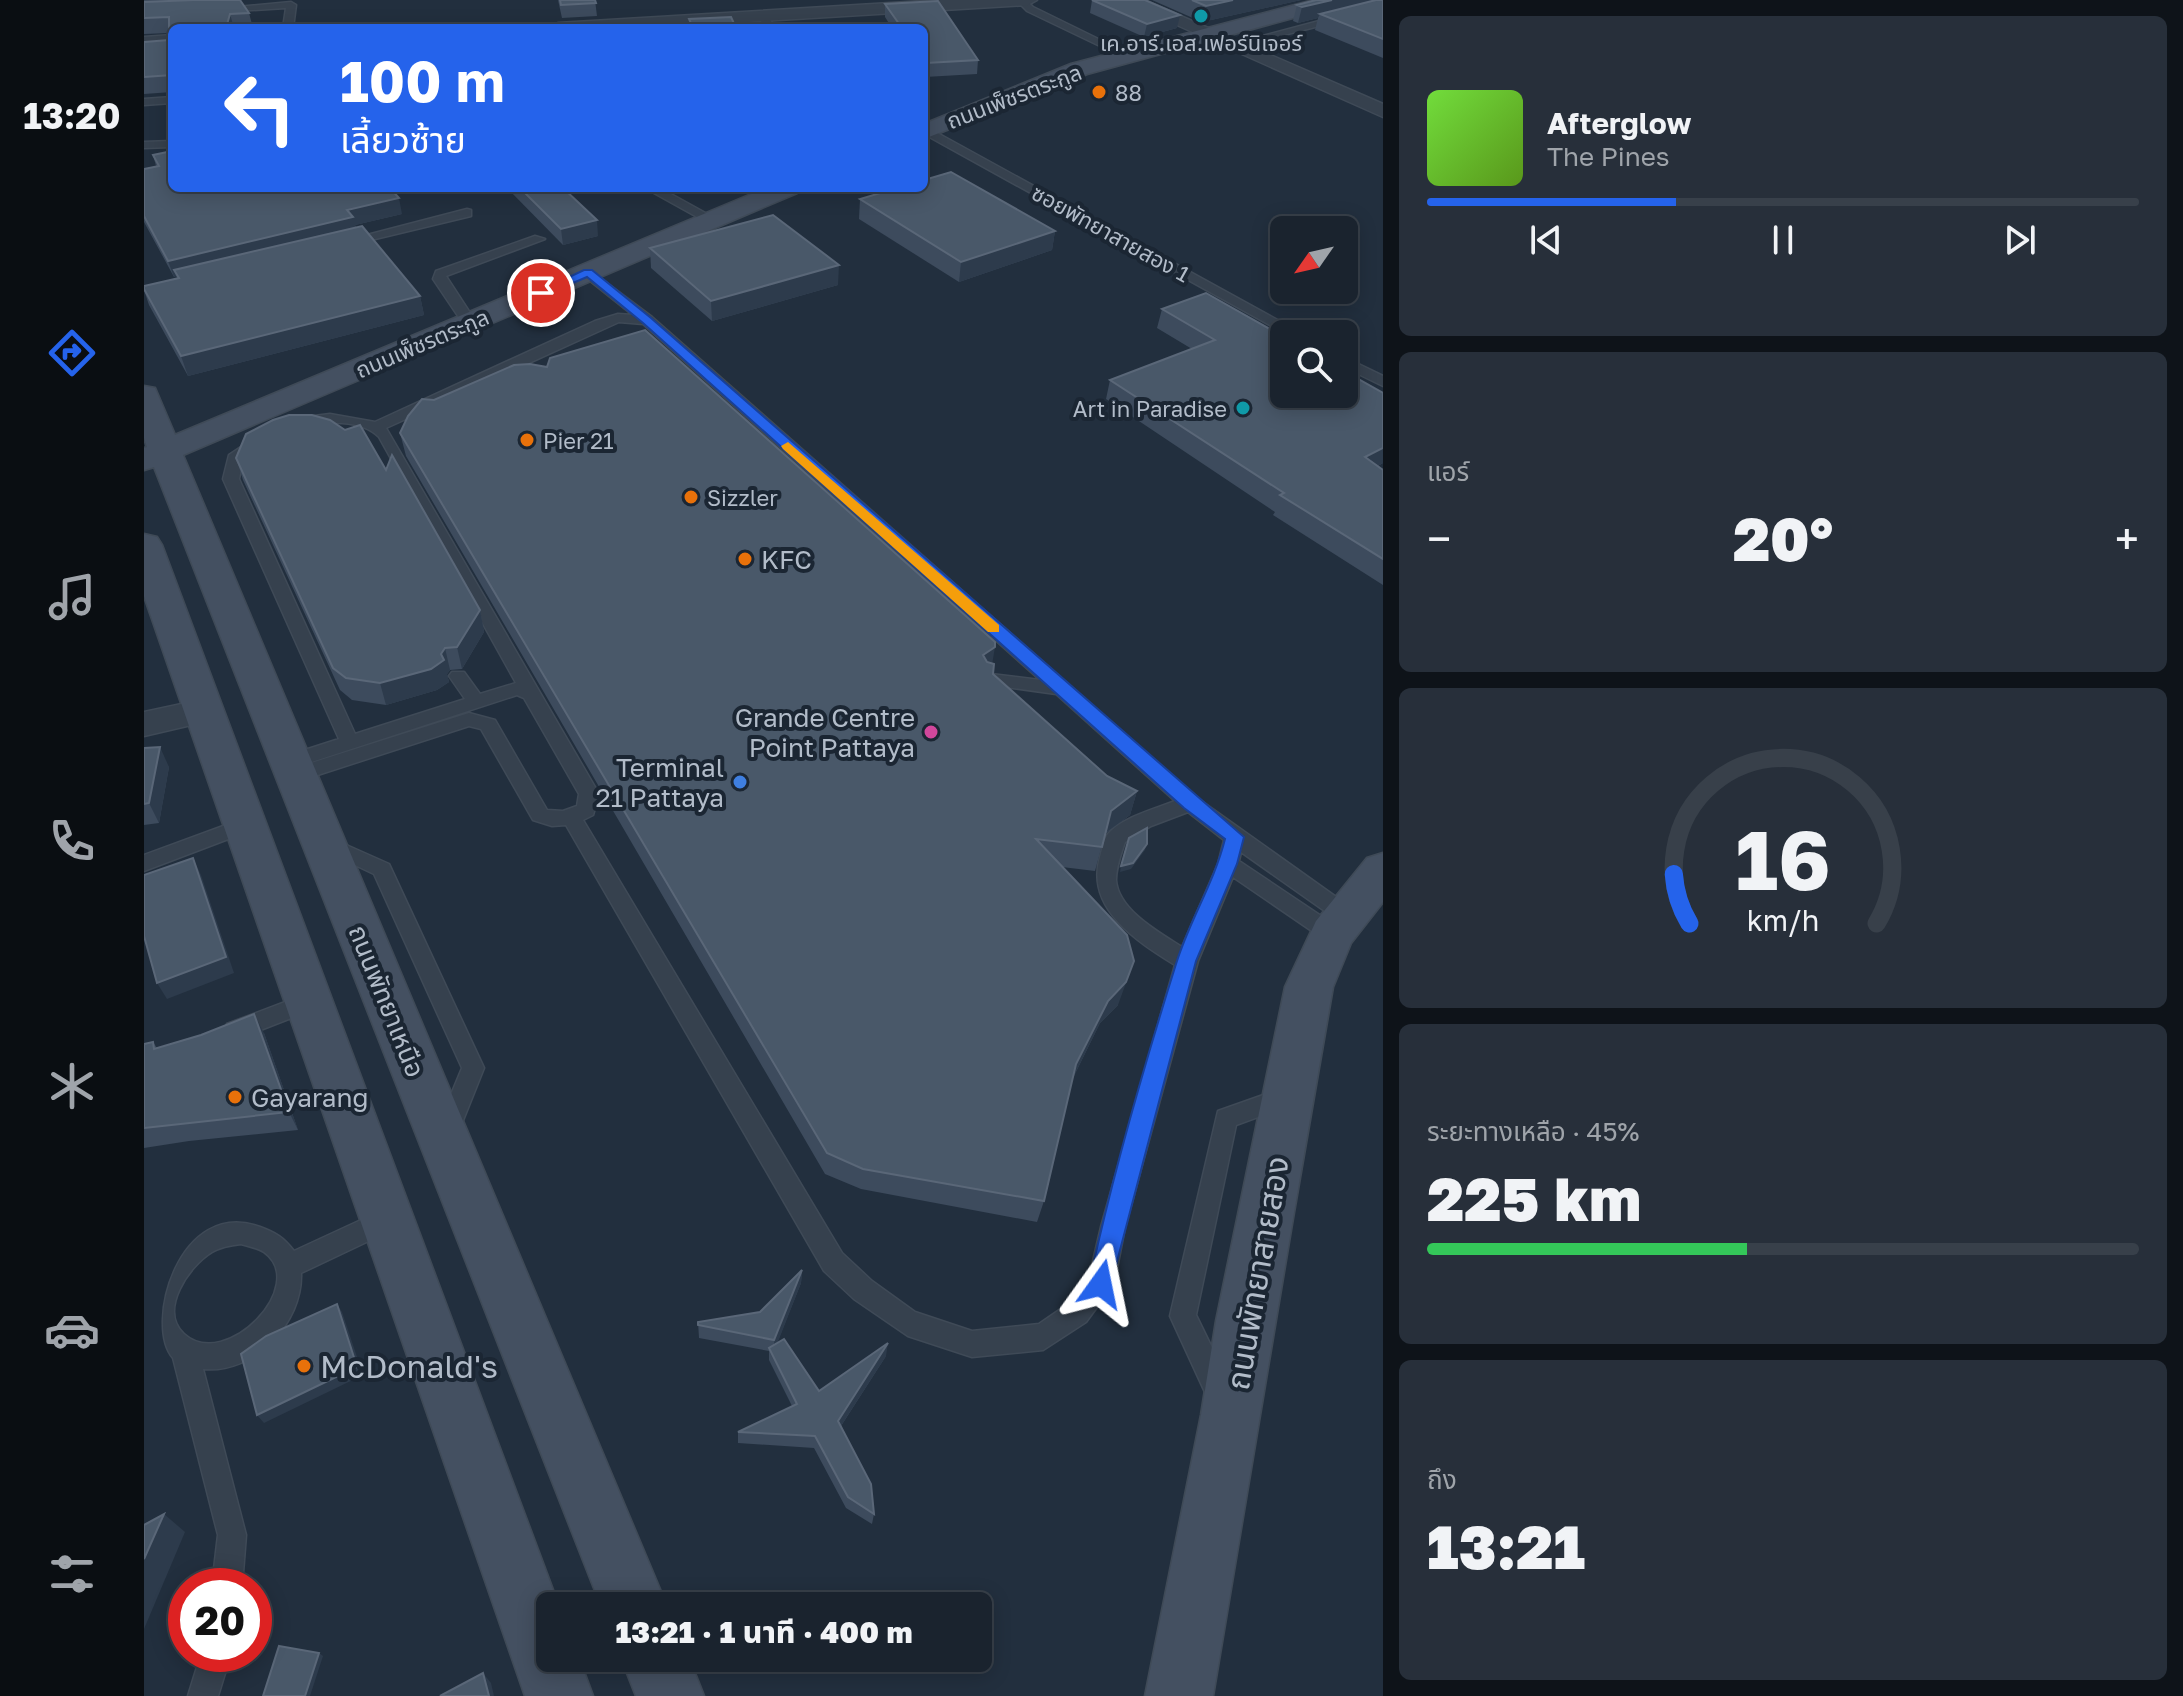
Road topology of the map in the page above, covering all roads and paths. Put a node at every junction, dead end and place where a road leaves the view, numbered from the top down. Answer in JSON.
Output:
{"nodes":[{"id":1,"x":1021,"y":0,"type":"edge"},
{"id":2,"x":1028,"y":0,"type":"edge"},
{"id":3,"x":1130,"y":0,"type":"edge"},
{"id":4,"x":1337,"y":0,"type":"edge"},
{"id":5,"x":1383,"y":7,"type":"edge"},
{"id":6,"x":203,"y":10,"type":"edge"},
{"id":7,"x":767,"y":22,"type":"edge"},
{"id":8,"x":289,"y":24,"type":"edge"},
{"id":9,"x":701,"y":24,"type":"edge"},
{"id":10,"x":1204,"y":35,"type":"junction"},
{"id":11,"x":168,"y":38,"type":"edge"},
{"id":12,"x":1256,"y":39,"type":"dead end"},
{"id":13,"x":144,"y":40,"type":"edge"},
{"id":14,"x":168,"y":48,"type":"edge"},
{"id":15,"x":144,"y":50,"type":"edge"},
{"id":16,"x":1128,"y":56,"type":"junction"},
{"id":17,"x":168,"y":100,"type":"edge"},
{"id":18,"x":144,"y":102,"type":"edge"},
{"id":19,"x":1383,"y":111,"type":"edge"},
{"id":20,"x":928,"y":131,"type":"edge"},
{"id":21,"x":928,"y":134,"type":"edge"},
{"id":22,"x":168,"y":144,"type":"edge"},
{"id":23,"x":144,"y":145,"type":"edge"},
{"id":24,"x":659,"y":192,"type":"edge"},
{"id":25,"x":778,"y":192,"type":"edge"},
{"id":26,"x":467,"y":213,"type":"dead end"},
{"id":27,"x":712,"y":220,"type":"junction"},
{"id":28,"x":539,"y":239,"type":"dead end"},
{"id":29,"x":328,"y":246,"type":"edge"},
{"id":30,"x":588,"y":273,"type":"junction"},
{"id":31,"x":647,"y":320,"type":"junction"},
{"id":32,"x":1270,"y":320,"type":"edge"},
{"id":33,"x":469,"y":322,"type":"junction"},
{"id":34,"x":1358,"y":369,"type":"edge"},
{"id":35,"x":468,"y":370,"type":"dead end"},
{"id":36,"x":491,"y":374,"type":"junction"},
{"id":37,"x":1383,"y":382,"type":"edge"},
{"id":38,"x":309,"y":392,"type":"junction"},
{"id":39,"x":144,"y":395,"type":"edge"},
{"id":40,"x":377,"y":427,"type":"junction"},
{"id":41,"x":154,"y":456,"type":"edge"},
{"id":42,"x":182,"y":497,"type":"junction"},
{"id":43,"x":145,"y":553,"type":"edge"},
{"id":44,"x":458,"y":676,"type":"edge"},
{"id":45,"x":991,"y":680,"type":"edge"},
{"id":46,"x":1060,"y":688,"type":"junction"},
{"id":47,"x":531,"y":694,"type":"junction"},
{"id":48,"x":476,"y":702,"type":"junction"},
{"id":49,"x":205,"y":711,"type":"junction"},
{"id":50,"x":144,"y":724,"type":"edge"},
{"id":51,"x":350,"y":743,"type":"junction"},
{"id":52,"x":293,"y":769,"type":"junction"},
{"id":53,"x":1190,"y":803,"type":"junction"},
{"id":54,"x":571,"y":817,"type":"junction"},
{"id":55,"x":245,"y":825,"type":"junction"},
{"id":56,"x":1235,"y":837,"type":"junction"},
{"id":57,"x":144,"y":863,"type":"edge"},
{"id":58,"x":1228,"y":864,"type":"junction"},
{"id":59,"x":1383,"y":870,"type":"edge"},
{"id":60,"x":1339,"y":924,"type":"junction"},
{"id":61,"x":1187,"y":961,"type":"junction"},
{"id":62,"x":309,"y":1002,"type":"junction"},
{"id":63,"x":211,"y":1041,"type":"edge"},
{"id":64,"x":388,"y":1220,"type":"junction"},
{"id":65,"x":289,"y":1266,"type":"junction"},
{"id":66,"x":153,"y":1292,"type":"edge"},
{"id":67,"x":184,"y":1349,"type":"junction"},
{"id":68,"x":229,"y":1568,"type":"edge"},
{"id":69,"x":628,"y":1592,"type":"edge"},
{"id":70,"x":210,"y":1672,"type":"edge"},
{"id":71,"x":661,"y":1672,"type":"edge"},
{"id":72,"x":203,"y":1696,"type":"edge"},
{"id":73,"x":559,"y":1696,"type":"edge"},
{"id":74,"x":670,"y":1696,"type":"edge"},
{"id":75,"x":1179,"y":1696,"type":"edge"}],
"edges":[{"from":1,"to":2,"type":"street"},
{"from":1,"to":7,"type":"street"},
{"from":1,"to":16,"type":"lane"},
{"from":3,"to":10,"type":"street"},
{"from":4,"to":10,"type":"main road","name":"ถนนเพ็ชรตระกูล"},
{"from":5,"to":12,"type":"lane"},
{"from":6,"to":8,"type":"lane"},
{"from":7,"to":9,"type":"street"},
{"from":10,"to":16,"type":"main road","name":"ถนนเพ็ชรตระกูล"},
{"from":10,"to":19,"type":"street"},
{"from":11,"to":13,"type":"lane"},
{"from":14,"to":15,"type":"street"},
{"from":16,"to":20,"type":"main road","name":"ถนนเพ็ชรตระกูล"},
{"from":17,"to":18,"type":"lane"},
{"from":21,"to":32,"type":"lane","name":"ซอยพัทยาสายสอง 1"},
{"from":22,"to":23,"type":"lane"},
{"from":24,"to":27,"type":"lane"},
{"from":25,"to":27,"type":"main road","name":"ถนนเพ็ชรตระกูล"},
{"from":26,"to":29,"type":"lane"},
{"from":27,"to":30,"type":"main road","name":"ถนนเพ็ชรตระกูล"},
{"from":28,"to":33,"type":"lane"},
{"from":30,"to":31,"type":"lane"},
{"from":30,"to":33,"type":"main road","name":"ถนนเพ็ชรตระกูล"},
{"from":31,"to":36,"type":"lane"},
{"from":31,"to":46,"type":"lane"},
{"from":33,"to":38,"type":"main road","name":"ถนนเพ็ชรตระกูล"},
{"from":34,"to":37,"type":"lane"},
{"from":35,"to":36,"type":"lane"},
{"from":36,"to":40,"type":"lane"},
{"from":38,"to":41,"type":"main road","name":"ถนนเพ็ชรตระกูล"},
{"from":38,"to":42,"type":"main road"},
{"from":39,"to":41,"type":"main road","name":"ถนนพัทยาเหนือ"},
{"from":40,"to":47,"type":"lane"},
{"from":40,"to":51,"type":"lane"},
{"from":41,"to":42,"type":"main road","name":"ถนนพัทยาเหนือ"},
{"from":42,"to":52,"type":"main road","name":"ถนนพัทยาเหนือ"},
{"from":43,"to":49,"type":"main road"},
{"from":44,"to":48,"type":"lane"},
{"from":45,"to":46,"type":"lane"},
{"from":46,"to":53,"type":"lane"},
{"from":47,"to":48,"type":"lane"},
{"from":47,"to":54,"type":"lane"},
{"from":48,"to":51,"type":"lane"},
{"from":49,"to":50,"type":"street"},
{"from":49,"to":55,"type":"main road"},
{"from":51,"to":52,"type":"lane"},
{"from":52,"to":54,"type":"lane"},
{"from":52,"to":69,"type":"main road","name":"ถนนพัทยาเหนือ"},
{"from":53,"to":56,"type":"lane"},
{"from":53,"to":61,"type":"lane"},
{"from":54,"to":61,"type":"lane"},
{"from":55,"to":57,"type":"lane"},
{"from":55,"to":62,"type":"main road"},
{"from":56,"to":58,"type":"lane"},
{"from":56,"to":60,"type":"lane"},
{"from":58,"to":60,"type":"lane"},
{"from":58,"to":61,"type":"lane"},
{"from":59,"to":60,"type":"main road","name":"ถนนพัทยาสายสอง"},
{"from":60,"to":75,"type":"main road","name":"ถนนพัทยาสายสอง"},
{"from":62,"to":63,"type":"lane"},
{"from":62,"to":64,"type":"main road"},
{"from":64,"to":65,"type":"lane"},
{"from":64,"to":73,"type":"main road"},
{"from":65,"to":66,"type":"lane"},
{"from":65,"to":67,"type":"lane"},
{"from":66,"to":67,"type":"lane"},
{"from":67,"to":68,"type":"lane"},
{"from":70,"to":72,"type":"lane"},
{"from":71,"to":74,"type":"main road"}]}
